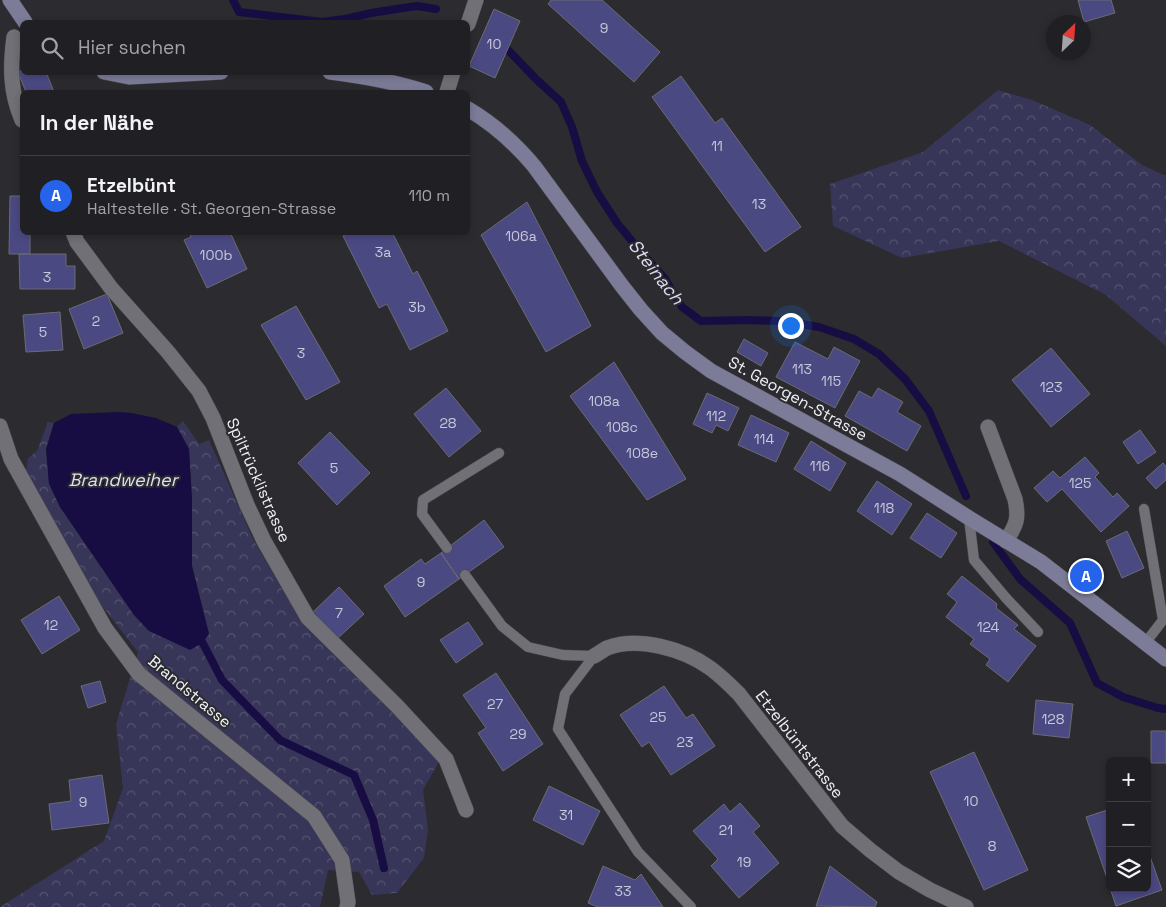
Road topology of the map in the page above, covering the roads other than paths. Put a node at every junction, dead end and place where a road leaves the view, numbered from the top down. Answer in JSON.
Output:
{"nodes":[{"id":1,"x":10,"y":0,"type":"edge"},
{"id":2,"x":476,"y":0,"type":"edge"},
{"id":3,"x":24,"y":20,"type":"edge"},
{"id":4,"x":469,"y":20,"type":"edge"},
{"id":5,"x":18,"y":33,"type":"edge"},
{"id":6,"x":0,"y":47,"type":"edge"},
{"id":7,"x":114,"y":75,"type":"edge"},
{"id":8,"x":166,"y":75,"type":"edge"},
{"id":9,"x":350,"y":75,"type":"edge"},
{"id":10,"x":453,"y":75,"type":"edge"},
{"id":11,"x":418,"y":90,"type":"edge"},
{"id":12,"x":448,"y":90,"type":"edge"},
{"id":13,"x":470,"y":110,"type":"edge"},
{"id":14,"x":20,"y":113,"type":"edge"},
{"id":15,"x":74,"y":235,"type":"edge"},
{"id":16,"x":0,"y":426,"type":"edge"},
{"id":17,"x":988,"y":427,"type":"dead end"},
{"id":18,"x":499,"y":454,"type":"dead end"},
{"id":19,"x":1144,"y":509,"type":"dead end"},
{"id":20,"x":969,"y":518,"type":"junction"},
{"id":21,"x":1005,"y":540,"type":"junction"},
{"id":22,"x":447,"y":548,"type":"dead end"},
{"id":23,"x":465,"y":575,"type":"dead end"},
{"id":24,"x":1038,"y":632,"type":"dead end"},
{"id":25,"x":1146,"y":642,"type":"junction"},
{"id":26,"x":594,"y":656,"type":"junction"},
{"id":27,"x":1166,"y":659,"type":"edge"},
{"id":28,"x":466,"y":810,"type":"dead end"},
{"id":29,"x":347,"y":907,"type":"edge"},
{"id":30,"x":691,"y":907,"type":"edge"},
{"id":31,"x":966,"y":907,"type":"edge"}],
"edges":[{"from":1,"to":3,"type":"street"},
{"from":2,"to":4,"type":"street"},
{"from":5,"to":6,"type":"street"},
{"from":5,"to":14,"type":"street"},
{"from":7,"to":8,"type":"street"},
{"from":9,"to":11,"type":"street"},
{"from":10,"to":12,"type":"street"},
{"from":13,"to":20,"type":"street","name":"St. Georgen-Strasse"},
{"from":15,"to":28,"type":"street","name":"Spiltrücklistrasse"},
{"from":16,"to":29,"type":"street","name":"Brandstrasse"},
{"from":17,"to":21,"type":"street"},
{"from":18,"to":22,"type":"lane"},
{"from":19,"to":25,"type":"lane"},
{"from":20,"to":21,"type":"street","name":"St. Georgen-Strasse"},
{"from":20,"to":24,"type":"lane"},
{"from":21,"to":25,"type":"street","name":"St. Georgen-Strasse"},
{"from":23,"to":26,"type":"lane","name":"Etzelbüntstrasse"},
{"from":25,"to":27,"type":"street","name":"St. Georgen-Strasse"},
{"from":26,"to":30,"type":"lane","name":"Etzelbüntstrasse"},
{"from":26,"to":31,"type":"street","name":"Etzelbüntstrasse"}]}
